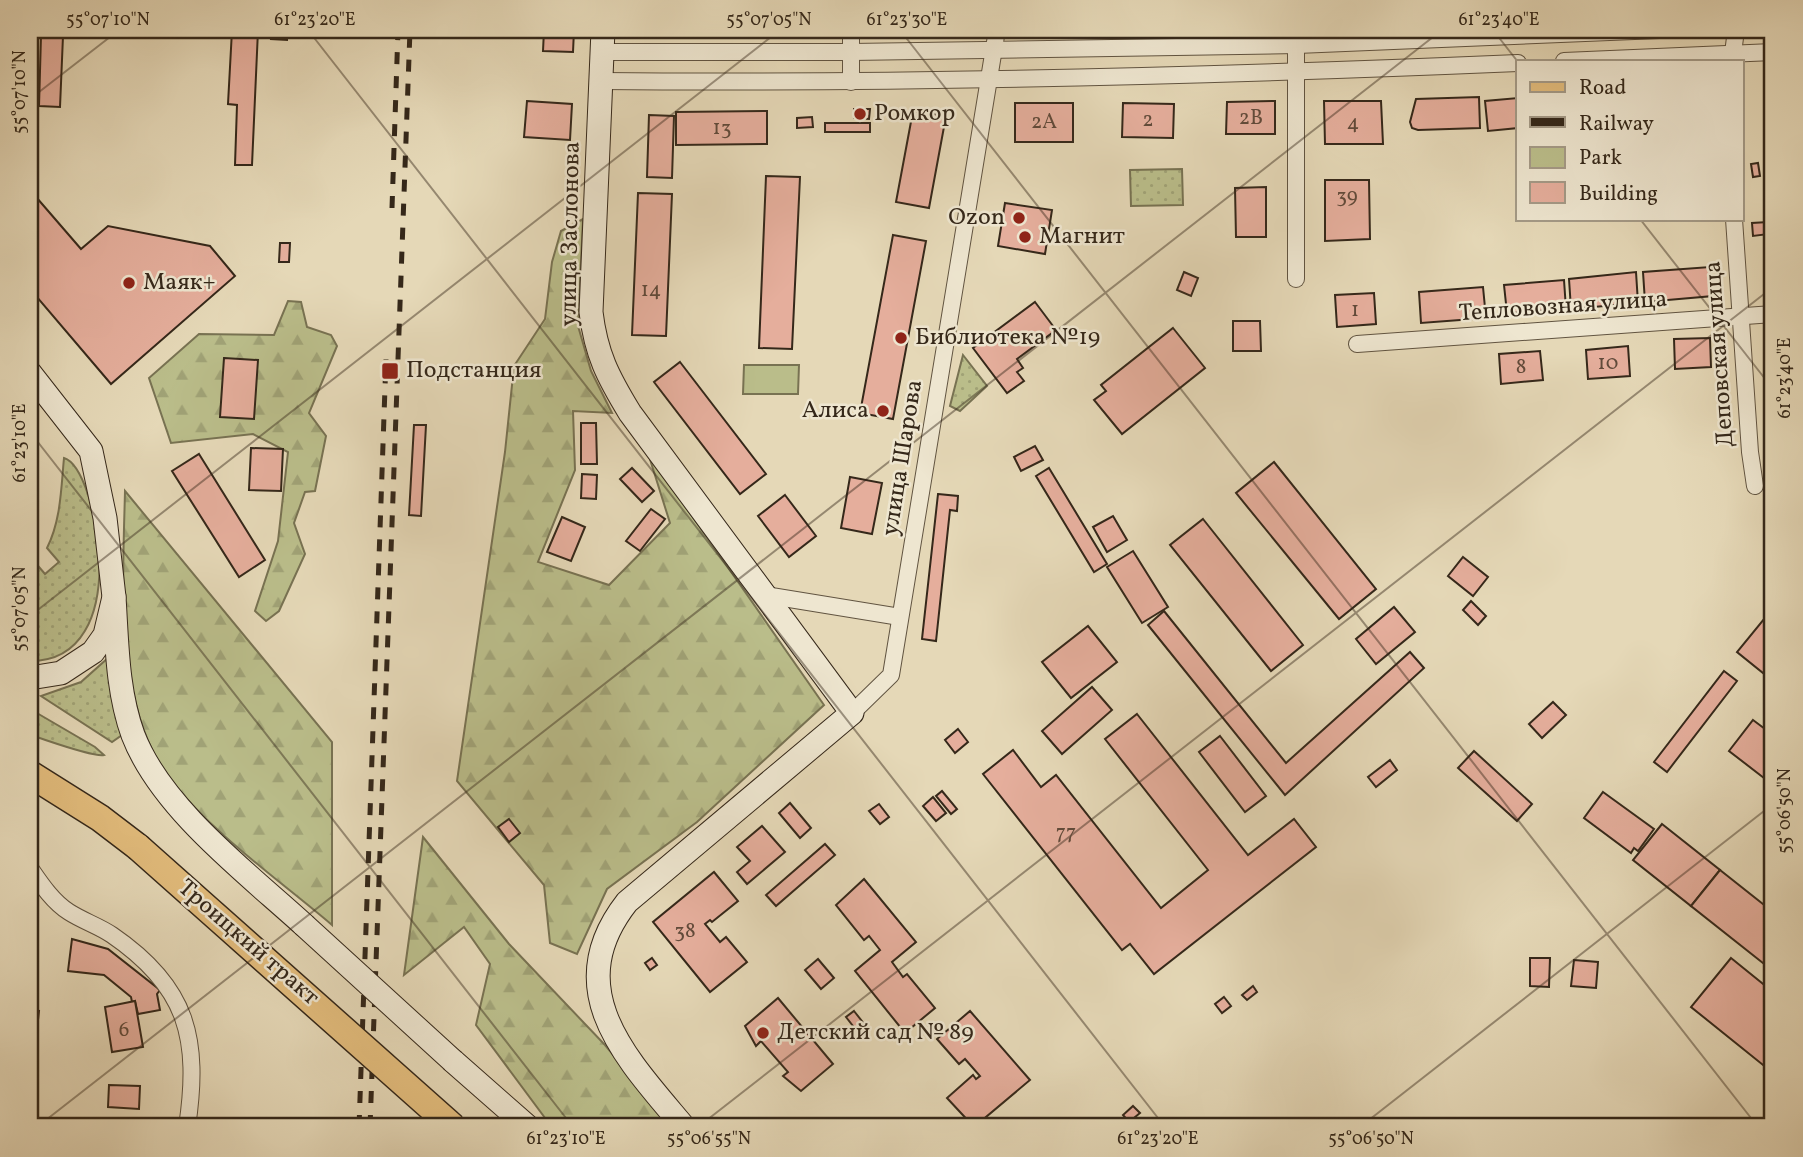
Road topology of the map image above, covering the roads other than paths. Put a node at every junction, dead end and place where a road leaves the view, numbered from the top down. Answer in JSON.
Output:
{"nodes":[{"id":1,"x":851,"y":30,"type":"edge"},
{"id":2,"x":997,"y":30,"type":"edge"},
{"id":3,"x":1659,"y":30,"type":"edge"},
{"id":4,"x":1737,"y":30,"type":"edge"},
{"id":5,"x":1297,"y":37,"type":"edge"},
{"id":6,"x":603,"y":41,"type":"edge"},
{"id":7,"x":993,"y":47,"type":"junction"},
{"id":8,"x":851,"y":51,"type":"junction"},
{"id":9,"x":1773,"y":52,"type":"edge"},
{"id":10,"x":1732,"y":58,"type":"edge"},
{"id":11,"x":1620,"y":60,"type":"edge"},
{"id":12,"x":1516,"y":63,"type":"edge"},
{"id":13,"x":1298,"y":72,"type":"junction"},
{"id":14,"x":989,"y":78,"type":"junction"},
{"id":15,"x":601,"y":81,"type":"junction"},
{"id":16,"x":851,"y":82,"type":"junction"},
{"id":17,"x":1734,"y":220,"type":"edge"},
{"id":18,"x":1296,"y":279,"type":"dead end"},
{"id":19,"x":1773,"y":314,"type":"edge"},
{"id":20,"x":1740,"y":317,"type":"junction"},
{"id":21,"x":1357,"y":344,"type":"dead end"},
{"id":22,"x":30,"y":373,"type":"edge"},
{"id":23,"x":1755,"y":486,"type":"dead end"},
{"id":24,"x":765,"y":595,"type":"junction"},
{"id":25,"x":114,"y":597,"type":"junction"},
{"id":26,"x":900,"y":617,"type":"junction"},
{"id":27,"x":30,"y":678,"type":"edge"},
{"id":28,"x":852,"y":713,"type":"junction"},
{"id":29,"x":30,"y":774,"type":"edge"},
{"id":30,"x":30,"y":868,"type":"edge"},
{"id":31,"x":187,"y":1127,"type":"edge"},
{"id":32,"x":453,"y":1127,"type":"edge"},
{"id":33,"x":528,"y":1127,"type":"edge"},
{"id":34,"x":684,"y":1127,"type":"edge"}],
"edges":[{"from":1,"to":8,"type":"street"},
{"from":2,"to":7,"type":"street","name":"улица Шарова"},
{"from":3,"to":5,"type":"street"},
{"from":4,"to":10,"type":"street"},
{"from":5,"to":7,"type":"street"},
{"from":5,"to":13,"type":"street"},
{"from":6,"to":8,"type":"street"},
{"from":6,"to":15,"type":"street","name":"улица Заслонова"},
{"from":7,"to":8,"type":"street"},
{"from":7,"to":14,"type":"street","name":"улица Шарова"},
{"from":8,"to":16,"type":"street"},
{"from":9,"to":10,"type":"street"},
{"from":10,"to":11,"type":"street"},
{"from":12,"to":13,"type":"street"},
{"from":13,"to":14,"type":"street"},
{"from":13,"to":18,"type":"street"},
{"from":14,"to":16,"type":"street"},
{"from":14,"to":26,"type":"street","name":"улица Шарова"},
{"from":15,"to":16,"type":"street"},
{"from":15,"to":24,"type":"street","name":"улица Заслонова"},
{"from":17,"to":20,"type":"street","name":"Деповская улица"},
{"from":19,"to":20,"type":"street","name":"Тепловозная улица"},
{"from":20,"to":21,"type":"street","name":"Тепловозная улица"},
{"from":20,"to":23,"type":"street","name":"Деповская улица"},
{"from":22,"to":25,"type":"street"},
{"from":24,"to":26,"type":"street"},
{"from":24,"to":28,"type":"street","name":"улица Заслонова"},
{"from":25,"to":27,"type":"street"},
{"from":25,"to":33,"type":"street","bridge":true},
{"from":26,"to":28,"type":"street","name":"улица Шарова"},
{"from":28,"to":34,"type":"street"},
{"from":29,"to":32,"type":"main road","name":"Троицкий тракт","bridge":true},
{"from":30,"to":31,"type":"street"}]}
